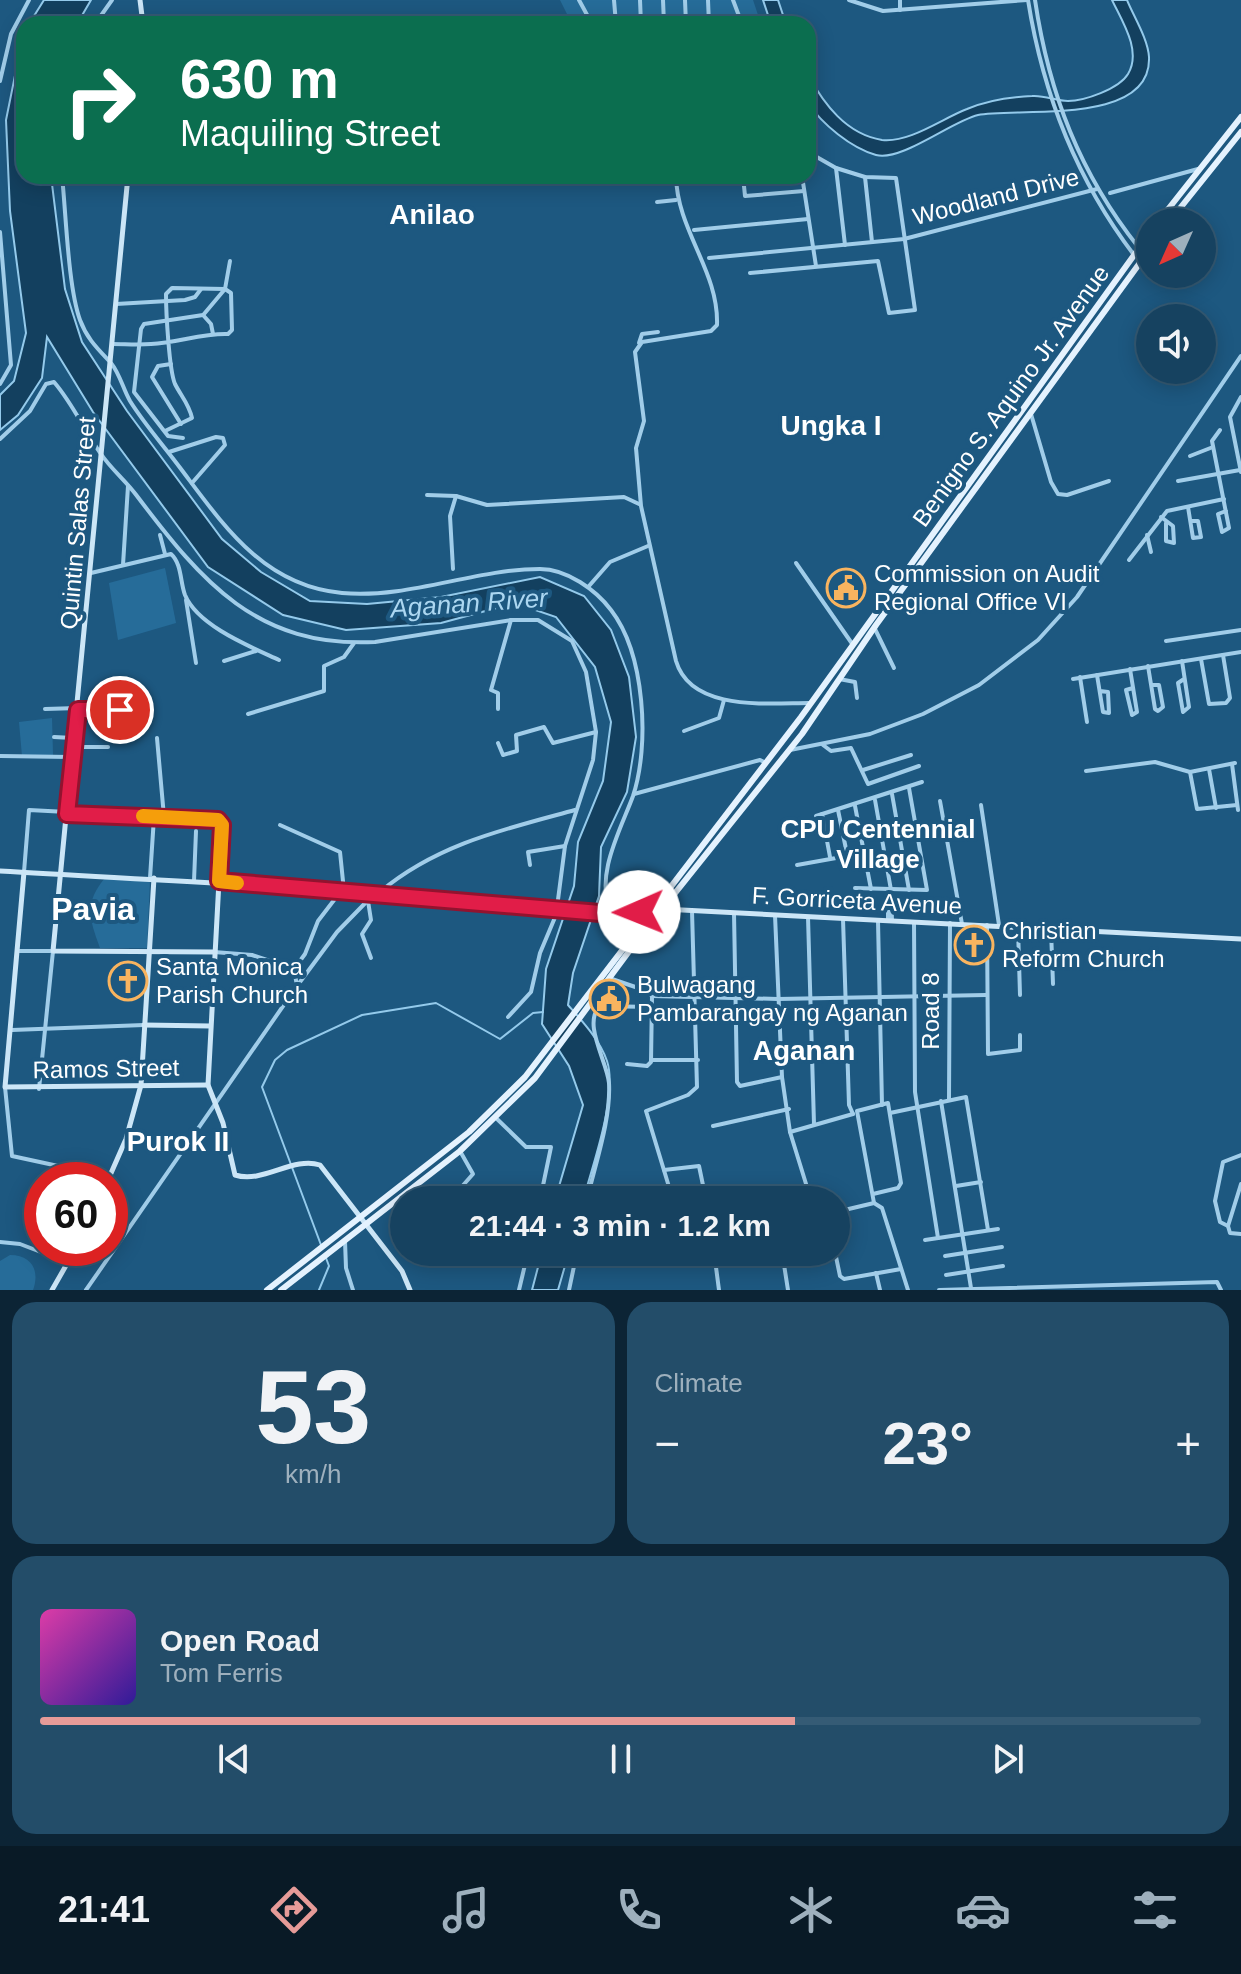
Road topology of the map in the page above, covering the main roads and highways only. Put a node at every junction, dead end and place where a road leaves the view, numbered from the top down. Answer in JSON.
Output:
{"nodes":[{"id":1,"x":1241,"y":117,"type":"edge"},
{"id":2,"x":1241,"y":132,"type":"edge"},
{"id":3,"x":127,"y":184,"type":"edge"},
{"id":4,"x":1172,"y":203,"type":"junction"},
{"id":5,"x":1168,"y":208,"type":"edge"},
{"id":6,"x":1179,"y":208,"type":"joint"},
{"id":7,"x":1136,"y":252,"type":"edge"},
{"id":8,"x":1136,"y":268,"type":"edge"},
{"id":9,"x":1016,"y":428,"type":"junction"},
{"id":10,"x":873,"y":625,"type":"junction"},
{"id":11,"x":811,"y":703,"type":"junction"},
{"id":12,"x":818,"y":708,"type":"junction"},
{"id":13,"x":710,"y":832,"type":"junction"},
{"id":14,"x":718,"y":839,"type":"junction"},
{"id":15,"x":0,"y":871,"type":"edge"},
{"id":16,"x":24,"y":872,"type":"junction"},
{"id":17,"x":60,"y":874,"type":"junction"},
{"id":18,"x":152,"y":878,"type":"junction"},
{"id":19,"x":219,"y":881,"type":"junction"},
{"id":20,"x":669,"y":902,"type":"junction"},
{"id":21,"x":654,"y":906,"type":"junction"},
{"id":22,"x":663,"y":909,"type":"junction"},
{"id":23,"x":675,"y":911,"type":"junction"},
{"id":24,"x":622,"y":914,"type":"junction"},
{"id":25,"x":1241,"y":939,"type":"edge"},
{"id":26,"x":632,"y":941,"type":"junction"},
{"id":27,"x":149,"y":949,"type":"junction"},
{"id":28,"x":214,"y":952,"type":"junction"},
{"id":29,"x":586,"y":1005,"type":"junction"},
{"id":30,"x":144,"y":1025,"type":"junction"},
{"id":31,"x":210,"y":1026,"type":"junction"},
{"id":32,"x":141,"y":1085,"type":"junction"},
{"id":33,"x":208,"y":1085,"type":"junction"},
{"id":34,"x":116,"y":1162,"type":"edge"},
{"id":35,"x":362,"y":1216,"type":"junction"},
{"id":36,"x":368,"y":1224,"type":"junction"},
{"id":37,"x":65,"y":1266,"type":"edge"},
{"id":38,"x":52,"y":1290,"type":"edge"},
{"id":39,"x":267,"y":1290,"type":"edge"},
{"id":40,"x":281,"y":1290,"type":"edge"},
{"id":41,"x":410,"y":1290,"type":"edge"}],
"edges":[{"from":1,"to":4,"type":"main road"},
{"from":2,"to":6,"type":"main road"},
{"from":3,"to":17,"type":"main road","name":"Quintin Salas Street"},
{"from":4,"to":5,"type":"main road"},
{"from":4,"to":6,"type":"main road"},
{"from":7,"to":9,"type":"main road","name":"Benigno S. Aquino Jr. Avenue"},
{"from":8,"to":9,"type":"main road","name":"Benigno S. Aquino Jr. Avenue"},
{"from":9,"to":10,"type":"main road","name":"Benigno S. Aquino Jr. Avenue"},
{"from":10,"to":11,"type":"main road","name":"Benigno S. Aquino Jr. Avenue"},
{"from":10,"to":12,"type":"main road","name":"Benigno S. Aquino Jr. Avenue"},
{"from":11,"to":12,"type":"main road"},
{"from":11,"to":13,"type":"main road","name":"Benigno S. Aquino Jr. Avenue"},
{"from":12,"to":14,"type":"main road","name":"Benigno S. Aquino Jr. Avenue"},
{"from":13,"to":14,"type":"main road"},
{"from":13,"to":21,"type":"main road","name":"Benigno S. Aquino Jr. Avenue"},
{"from":14,"to":20,"type":"main road","name":"Benigno S. Aquino Jr. Avenue"},
{"from":15,"to":16,"type":"main road"},
{"from":16,"to":17,"type":"main road"},
{"from":16,"to":32,"type":"main road","name":"Ramos Street"},
{"from":17,"to":18,"type":"main road"},
{"from":17,"to":27,"type":"main road","name":"Quintin Salas Street"},
{"from":18,"to":19,"type":"main road"},
{"from":18,"to":27,"type":"main road"},
{"from":19,"to":24,"type":"main road"},
{"from":19,"to":28,"type":"main road"},
{"from":20,"to":22,"type":"main road","name":"Benigno S. Aquino Jr. Avenue"},
{"from":20,"to":23,"type":"main road"},
{"from":21,"to":24,"type":"main road"},
{"from":21,"to":26,"type":"main road","name":"Benigno S. Aquino Jr. Avenue"},
{"from":22,"to":23,"type":"main road","name":"F. Gorriceta Avenue"},
{"from":22,"to":26,"type":"main road","name":"Benigno S. Aquino Jr. Avenue"},
{"from":23,"to":25,"type":"main road","name":"F. Gorriceta Avenue"},
{"from":24,"to":26,"type":"main road"},
{"from":26,"to":29,"type":"main road","name":"Benigno S. Aquino Jr. Avenue"},
{"from":27,"to":28,"type":"main road"},
{"from":27,"to":30,"type":"main road"},
{"from":28,"to":31,"type":"main road"},
{"from":29,"to":35,"type":"main road","name":"Benigno S. Aquino Jr. Avenue"},
{"from":29,"to":36,"type":"main road","name":"Benigno S. Aquino Jr. Avenue"},
{"from":30,"to":31,"type":"main road"},
{"from":30,"to":32,"type":"main road"},
{"from":31,"to":33,"type":"main road"},
{"from":32,"to":33,"type":"main road","name":"Ramos Street"},
{"from":32,"to":34,"type":"main road"},
{"from":33,"to":35,"type":"main road"},
{"from":35,"to":36,"type":"main road"},
{"from":35,"to":39,"type":"main road","name":"Benigno S. Aquino Jr. Avenue"},
{"from":36,"to":40,"type":"main road","name":"Benigno S. Aquino Jr. Avenue"},
{"from":36,"to":41,"type":"main road"},
{"from":37,"to":38,"type":"main road"}]}
